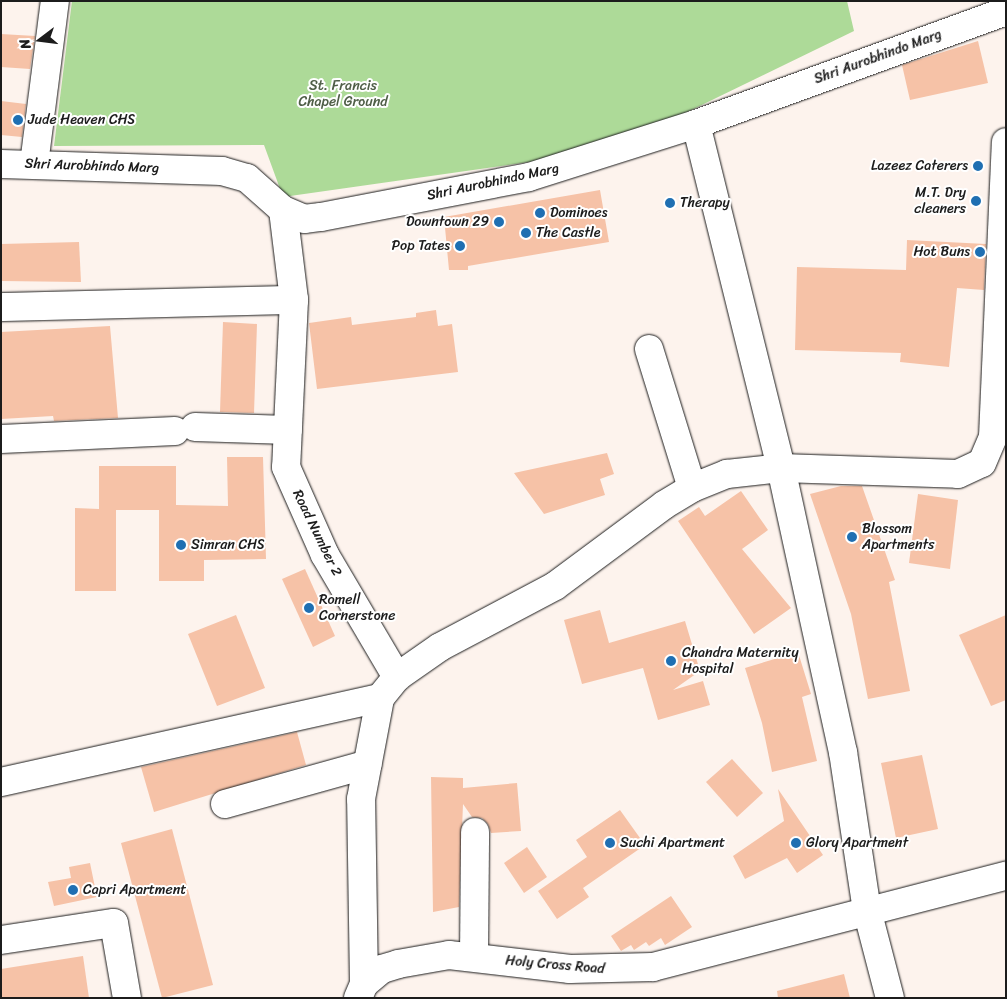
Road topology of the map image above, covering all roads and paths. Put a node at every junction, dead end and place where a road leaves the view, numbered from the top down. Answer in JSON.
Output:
{"nodes":[{"id":1,"x":56,"y":1,"type":"edge"},
{"id":2,"x":1006,"y":1,"type":"edge"},
{"id":3,"x":1006,"y":12,"type":"edge"},
{"id":4,"x":696,"y":124,"type":"junction"},
{"id":5,"x":1006,"y":142,"type":"edge"},
{"id":6,"x":1,"y":164,"type":"edge"},
{"id":7,"x":34,"y":164,"type":"junction"},
{"id":8,"x":283,"y":210,"type":"junction"},
{"id":9,"x":294,"y":300,"type":"junction"},
{"id":10,"x":1,"y":307,"type":"edge"},
{"id":11,"x":649,"y":348,"type":"dead end"},
{"id":12,"x":288,"y":430,"type":"junction"},
{"id":13,"x":1,"y":439,"type":"edge"},
{"id":14,"x":781,"y":468,"type":"junction"},
{"id":15,"x":692,"y":488,"type":"junction"},
{"id":16,"x":397,"y":677,"type":"junction"},
{"id":17,"x":380,"y":698,"type":"junction"},
{"id":18,"x":368,"y":764,"type":"junction"},
{"id":19,"x":1,"y":782,"type":"edge"},
{"id":20,"x":225,"y":804,"type":"dead end"},
{"id":21,"x":475,"y":832,"type":"dead end"},
{"id":22,"x":1006,"y":876,"type":"edge"},
{"id":23,"x":867,"y":910,"type":"junction"},
{"id":24,"x":1,"y":940,"type":"edge"},
{"id":25,"x":474,"y":957,"type":"junction"},
{"id":26,"x":361,"y":991,"type":"edge"},
{"id":27,"x":127,"y":998,"type":"edge"},
{"id":28,"x":890,"y":998,"type":"edge"}],
"edges":[{"from":1,"to":7,"type":"street"},
{"from":2,"to":3,"type":"street"},
{"from":3,"to":4,"type":"street","name":"Shri Aurobhindo Marg"},
{"from":4,"to":8,"type":"street","name":"Shri Aurobhindo Marg"},
{"from":4,"to":14,"type":"street"},
{"from":5,"to":14,"type":"street"},
{"from":6,"to":7,"type":"street","name":"Shri Aurobhindo Marg"},
{"from":7,"to":8,"type":"street","name":"Shri Aurobhindo Marg"},
{"from":8,"to":9,"type":"street","name":"Road Number 2"},
{"from":9,"to":10,"type":"street"},
{"from":9,"to":12,"type":"street","name":"Road Number 2"},
{"from":11,"to":15,"type":"street"},
{"from":12,"to":13,"type":"street"},
{"from":12,"to":16,"type":"street","name":"Road Number 2"},
{"from":14,"to":15,"type":"street"},
{"from":14,"to":23,"type":"street"},
{"from":15,"to":16,"type":"street"},
{"from":16,"to":17,"type":"street"},
{"from":17,"to":18,"type":"street"},
{"from":17,"to":19,"type":"street"},
{"from":18,"to":20,"type":"street"},
{"from":18,"to":26,"type":"street"},
{"from":21,"to":25,"type":"street"},
{"from":22,"to":23,"type":"street","name":"Holy Cross Road"},
{"from":23,"to":25,"type":"street","name":"Holy Cross Road"},
{"from":23,"to":28,"type":"street"},
{"from":24,"to":27,"type":"street"},
{"from":25,"to":26,"type":"street","name":"Holy Cross Road"}]}
